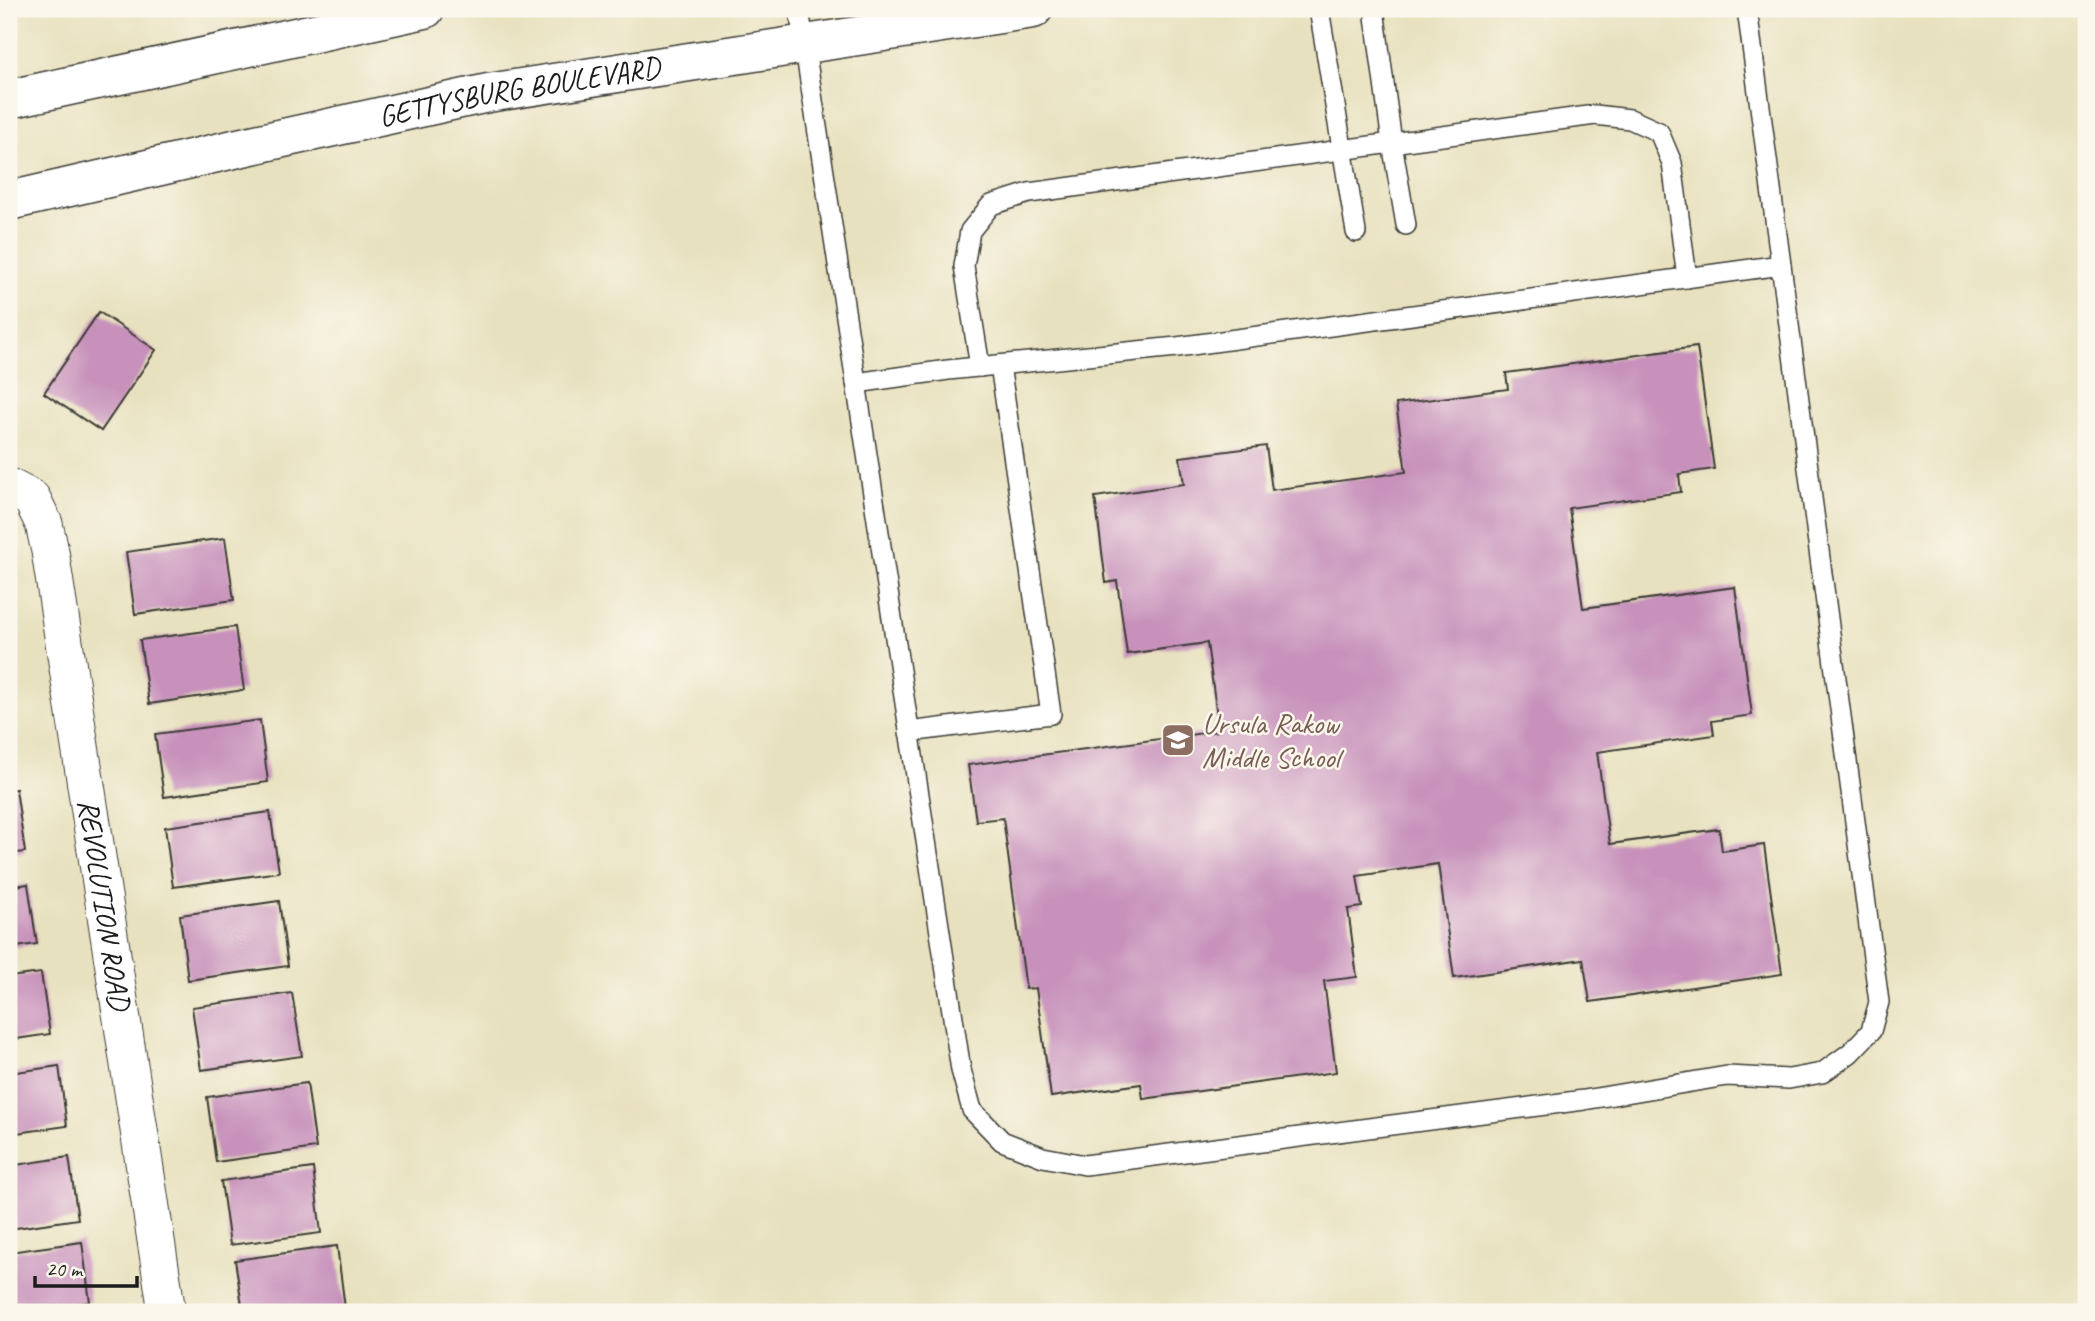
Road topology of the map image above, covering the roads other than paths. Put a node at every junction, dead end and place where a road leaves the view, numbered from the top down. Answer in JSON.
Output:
{"nodes":[{"id":1,"x":425,"y":9,"type":"edge"},
{"id":2,"x":1033,"y":9,"type":"edge"},
{"id":3,"x":1319,"y":9,"type":"edge"},
{"id":4,"x":1374,"y":9,"type":"edge"},
{"id":5,"x":1746,"y":9,"type":"edge"},
{"id":6,"x":801,"y":27,"type":"edge"},
{"id":7,"x":9,"y":99,"type":"edge"},
{"id":8,"x":1392,"y":144,"type":"junction"},
{"id":9,"x":1343,"y":151,"type":"junction"},
{"id":10,"x":9,"y":201,"type":"edge"},
{"id":11,"x":1406,"y":225,"type":"dead end"},
{"id":12,"x":1356,"y":232,"type":"dead end"},
{"id":13,"x":1781,"y":265,"type":"junction"},
{"id":14,"x":1687,"y":278,"type":"junction"},
{"id":15,"x":990,"y":365,"type":"junction"},
{"id":16,"x":856,"y":383,"type":"junction"},
{"id":17,"x":21,"y":493,"type":"edge"},
{"id":18,"x":909,"y":732,"type":"junction"},
{"id":19,"x":167,"y":1312,"type":"edge"}],
"edges":[{"from":1,"to":7,"type":"street"},
{"from":2,"to":6,"type":"street","name":"GETTYSBURG BOULEVARD"},
{"from":3,"to":9,"type":"lane"},
{"from":4,"to":8,"type":"lane"},
{"from":5,"to":13,"type":"lane"},
{"from":6,"to":10,"type":"street","name":"GETTYSBURG BOULEVARD"},
{"from":6,"to":16,"type":"lane"},
{"from":8,"to":9,"type":"lane"},
{"from":8,"to":11,"type":"lane"},
{"from":8,"to":14,"type":"lane"},
{"from":9,"to":12,"type":"lane"},
{"from":9,"to":15,"type":"lane"},
{"from":13,"to":14,"type":"lane"},
{"from":13,"to":18,"type":"lane"},
{"from":14,"to":15,"type":"lane"},
{"from":15,"to":16,"type":"lane"},
{"from":15,"to":18,"type":"lane"},
{"from":16,"to":18,"type":"lane"},
{"from":17,"to":19,"type":"street","name":"REVOLUTION ROAD"}]}
